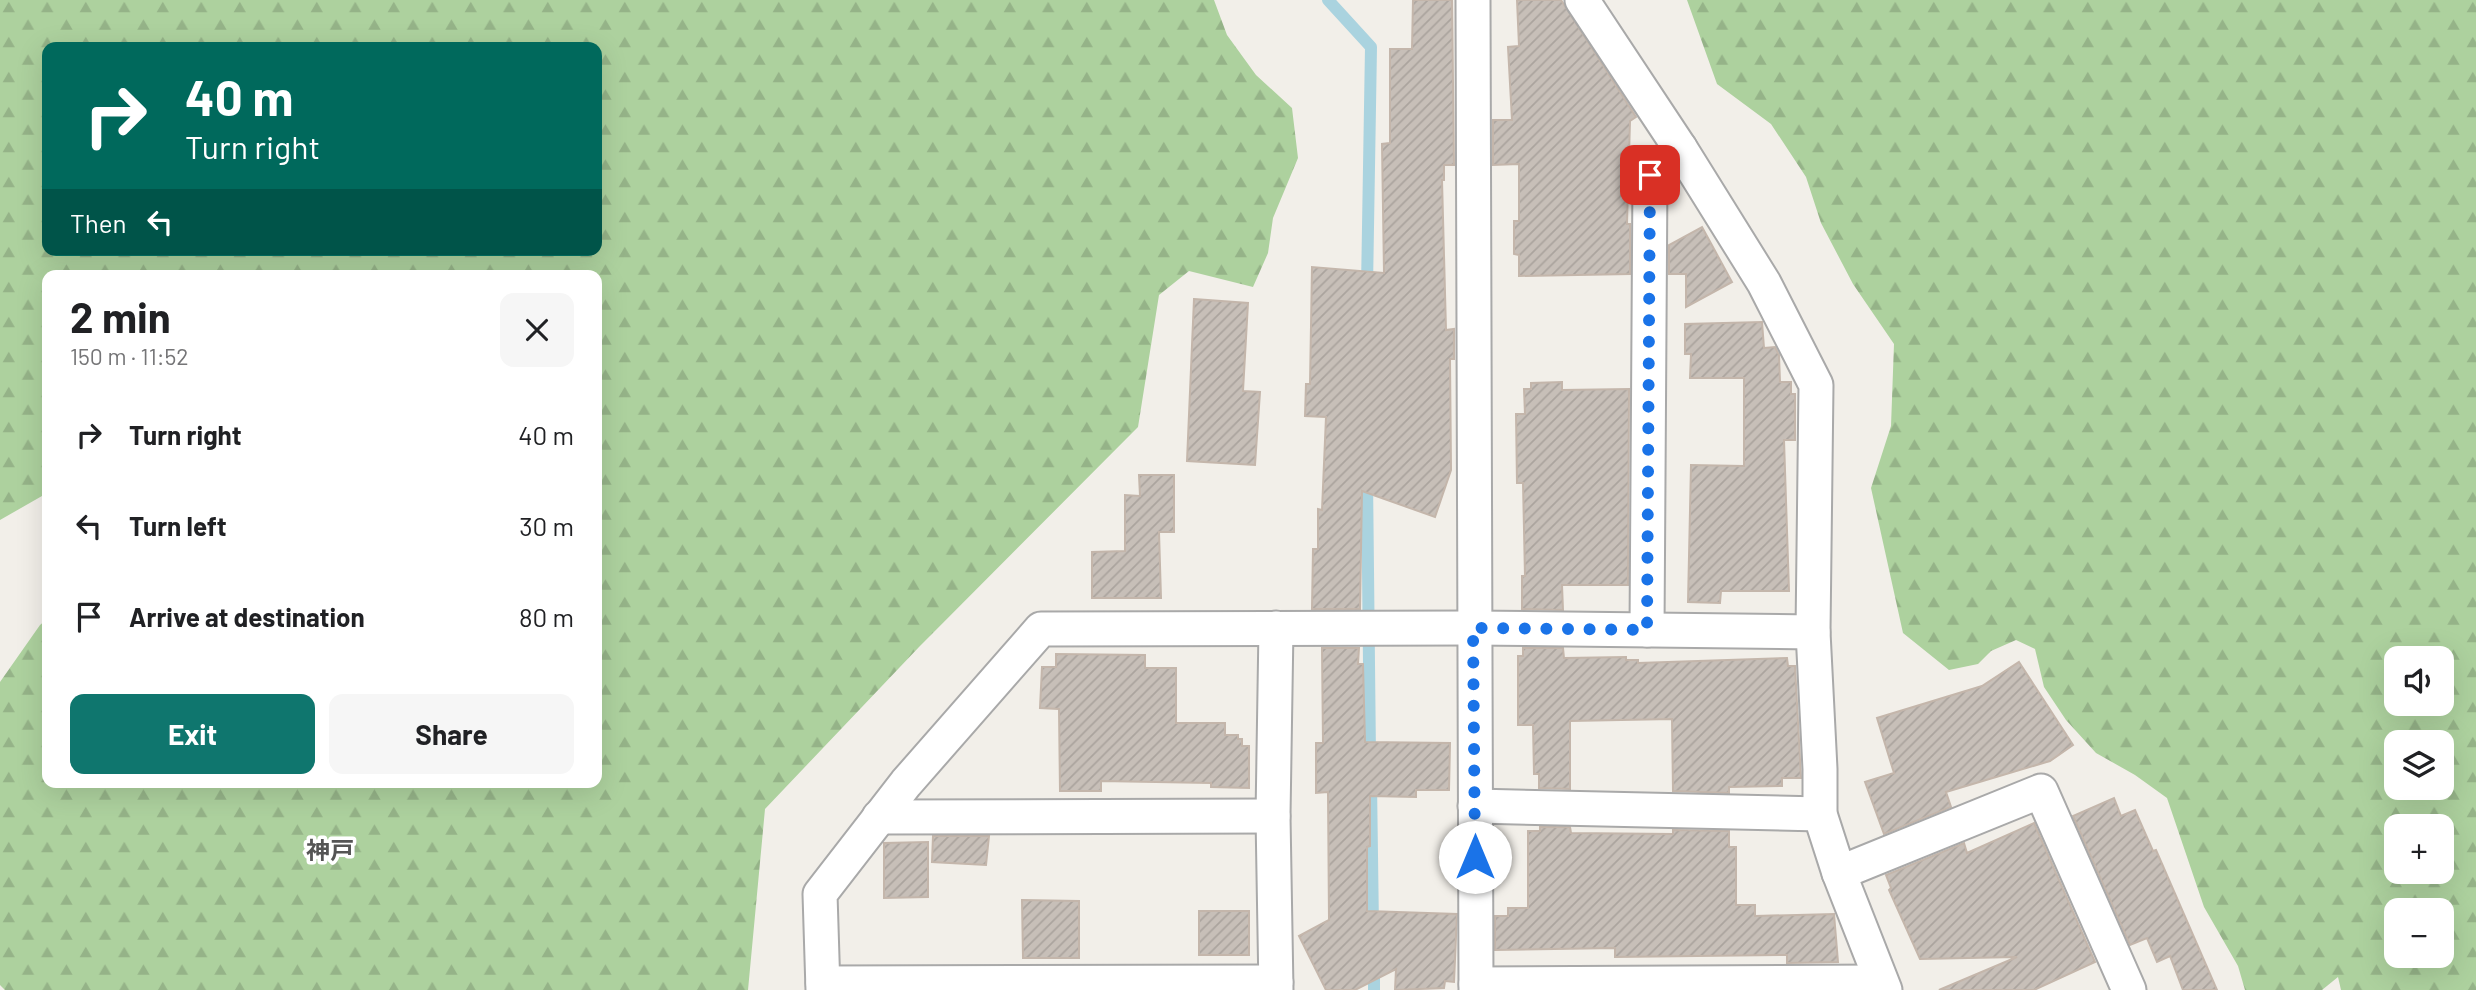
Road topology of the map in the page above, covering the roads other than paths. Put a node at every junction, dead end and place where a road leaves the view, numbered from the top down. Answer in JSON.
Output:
{"nodes":[{"id":1,"x":1473,"y":0,"type":"edge"},
{"id":2,"x":1583,"y":0,"type":"edge"},
{"id":3,"x":1680,"y":148,"type":"junction"},
{"id":4,"x":1276,"y":628,"type":"junction"},
{"id":5,"x":1473,"y":628,"type":"junction"},
{"id":6,"x":1647,"y":630,"type":"junction"},
{"id":7,"x":1813,"y":632,"type":"junction"},
{"id":8,"x":1475,"y":806,"type":"junction"},
{"id":9,"x":1820,"y":814,"type":"junction"},
{"id":10,"x":880,"y":817,"type":"junction"},
{"id":11,"x":1273,"y":817,"type":"junction"},
{"id":12,"x":1839,"y":873,"type":"junction"},
{"id":13,"x":823,"y":986,"type":"edge"},
{"id":14,"x":1276,"y":986,"type":"edge"},
{"id":15,"x":1883,"y":986,"type":"edge"},
{"id":16,"x":1476,"y":987,"type":"edge"},
{"id":17,"x":2129,"y":990,"type":"edge"}],
"edges":[{"from":1,"to":5,"type":"street"},
{"from":2,"to":3,"type":"street"},
{"from":3,"to":6,"type":"street"},
{"from":3,"to":7,"type":"street"},
{"from":4,"to":5,"type":"street"},
{"from":4,"to":10,"type":"street"},
{"from":4,"to":11,"type":"street"},
{"from":5,"to":6,"type":"street"},
{"from":5,"to":8,"type":"street"},
{"from":6,"to":7,"type":"street"},
{"from":7,"to":9,"type":"street"},
{"from":8,"to":9,"type":"street"},
{"from":8,"to":16,"type":"street"},
{"from":9,"to":12,"type":"street"},
{"from":10,"to":11,"type":"street"},
{"from":10,"to":13,"type":"street"},
{"from":11,"to":14,"type":"street"},
{"from":12,"to":15,"type":"street"},
{"from":12,"to":17,"type":"street"},
{"from":13,"to":14,"type":"street"},
{"from":15,"to":16,"type":"street"}]}
